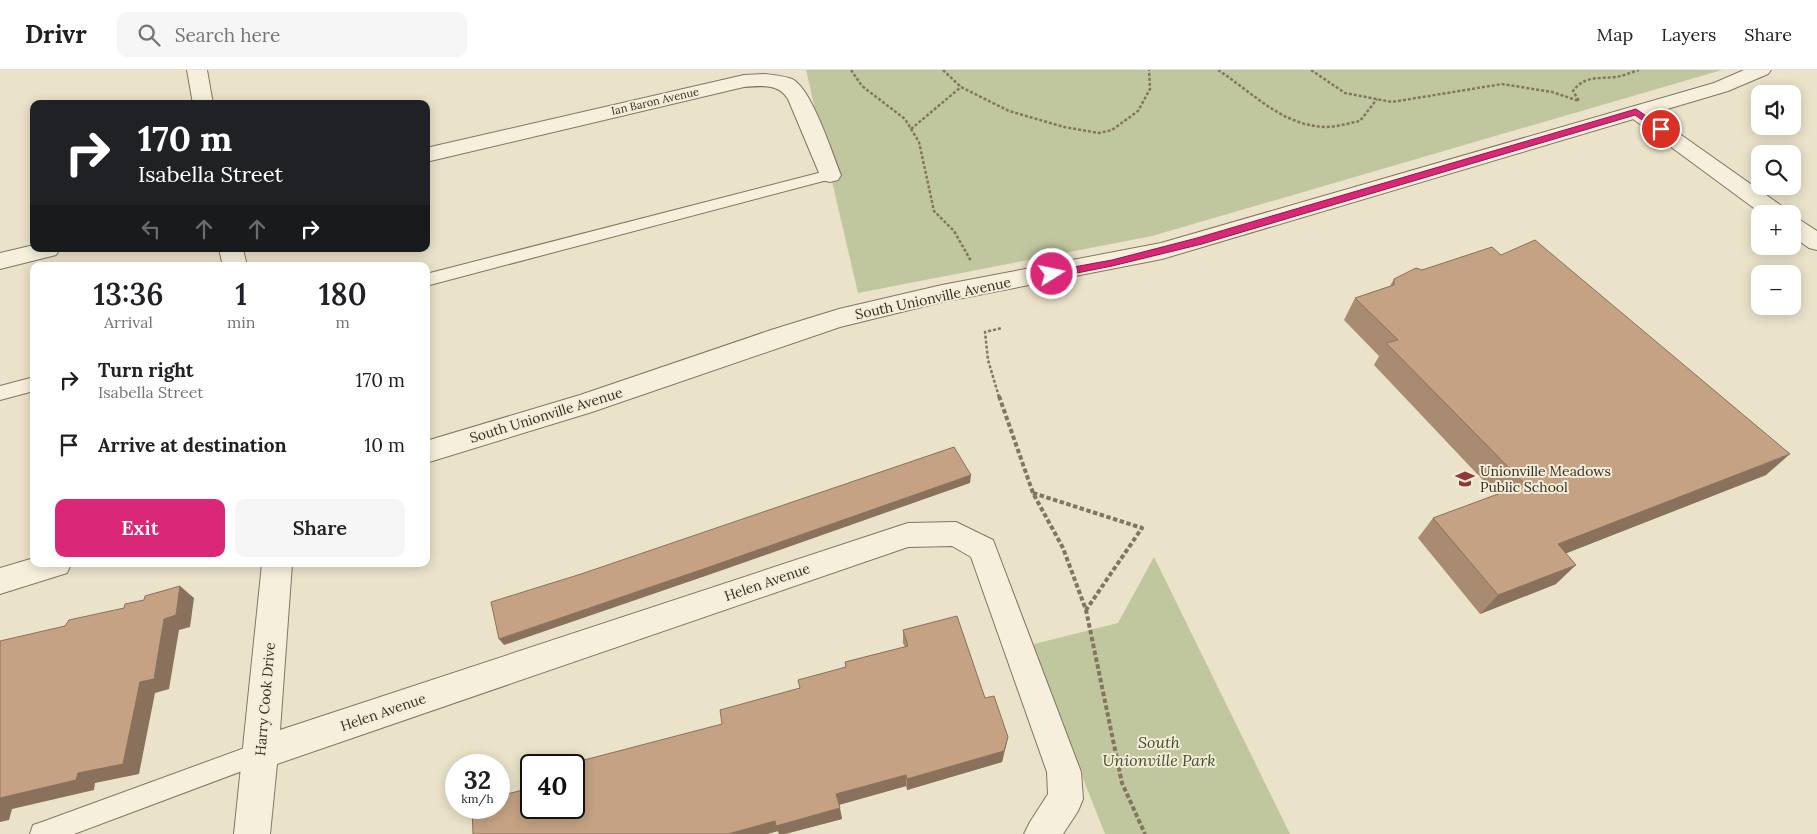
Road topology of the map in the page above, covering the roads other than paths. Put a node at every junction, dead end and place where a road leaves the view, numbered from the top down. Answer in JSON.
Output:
{"nodes":[{"id":1,"x":197,"y":70,"type":"edge"},
{"id":2,"x":1761,"y":70,"type":"edge"},
{"id":3,"x":202,"y":100,"type":"edge"},
{"id":4,"x":1636,"y":112,"type":"junction"},
{"id":5,"x":430,"y":154,"type":"edge"},
{"id":6,"x":830,"y":175,"type":"joint"},
{"id":7,"x":1765,"y":205,"type":"edge"},
{"id":8,"x":1802,"y":224,"type":"edge"},
{"id":9,"x":1817,"y":242,"type":"edge"},
{"id":10,"x":36,"y":252,"type":"edge"},
{"id":11,"x":0,"y":261,"type":"edge"},
{"id":12,"x":430,"y":279,"type":"edge"},
{"id":13,"x":30,"y":385,"type":"edge"},
{"id":14,"x":0,"y":393,"type":"edge"},
{"id":15,"x":430,"y":451,"type":"edge"},
{"id":16,"x":46,"y":567,"type":"edge"},
{"id":17,"x":277,"y":567,"type":"edge"},
{"id":18,"x":0,"y":581,"type":"edge"},
{"id":19,"x":261,"y":753,"type":"junction"},
{"id":20,"x":42,"y":834,"type":"edge"},
{"id":21,"x":252,"y":834,"type":"edge"},
{"id":22,"x":1042,"y":834,"type":"edge"}],
"edges":[{"from":1,"to":3,"type":"street"},
{"from":2,"to":4,"type":"street","name":"South Unionville Avenue"},
{"from":4,"to":7,"type":"street"},
{"from":4,"to":15,"type":"street","name":"South Unionville Avenue"},
{"from":5,"to":6,"type":"street","name":"Ian Baron Avenue"},
{"from":6,"to":12,"type":"lane"},
{"from":8,"to":9,"type":"street"},
{"from":10,"to":11,"type":"street"},
{"from":13,"to":14,"type":"lane"},
{"from":16,"to":18,"type":"street"},
{"from":17,"to":19,"type":"street","name":"Harry Cook Drive"},
{"from":19,"to":20,"type":"lane"},
{"from":19,"to":21,"type":"street","name":"Harry Cook Drive"},
{"from":19,"to":22,"type":"street","name":"Helen Avenue"}]}
